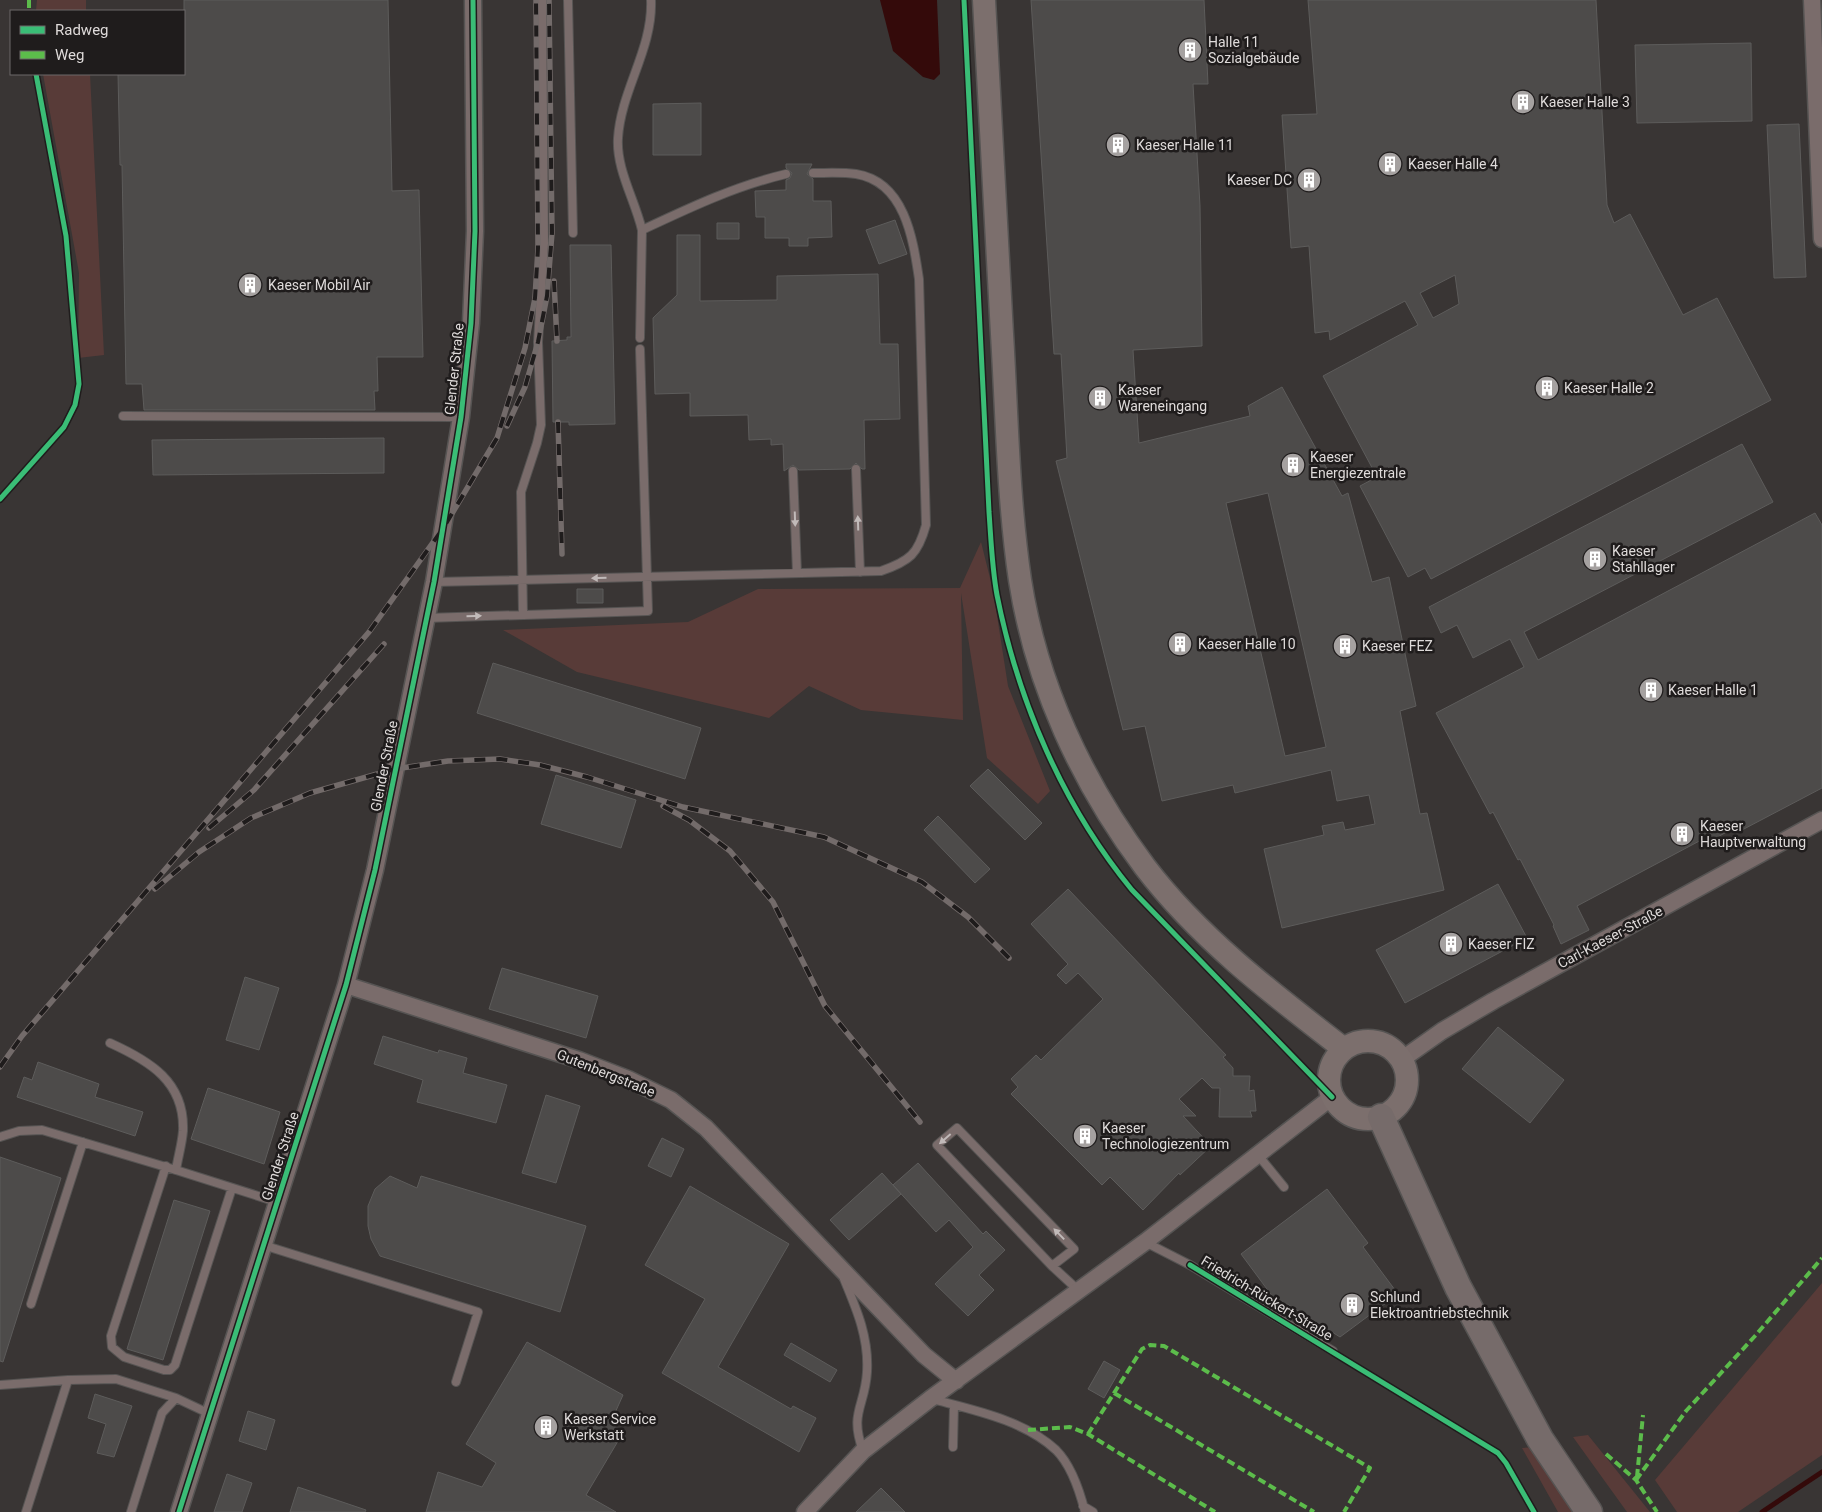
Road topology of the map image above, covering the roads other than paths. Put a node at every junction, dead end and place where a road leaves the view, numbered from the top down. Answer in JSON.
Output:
{"nodes":[{"id":1,"x":473,"y":0,"type":"edge"},
{"id":2,"x":542,"y":0,"type":"edge"},
{"id":3,"x":568,"y":0,"type":"edge"},
{"id":4,"x":651,"y":0,"type":"edge"},
{"id":5,"x":984,"y":0,"type":"edge"},
{"id":6,"x":1812,"y":0,"type":"edge"},
{"id":7,"x":813,"y":173,"type":"dead end"},
{"id":8,"x":786,"y":174,"type":"dead end"},
{"id":9,"x":642,"y":230,"type":"junction"},
{"id":10,"x":573,"y":233,"type":"dead end"},
{"id":11,"x":1822,"y":239,"type":"edge"},
{"id":12,"x":640,"y":338,"type":"dead end"},
{"id":13,"x":640,"y":349,"type":"dead end"},
{"id":14,"x":123,"y":416,"type":"dead end"},
{"id":15,"x":461,"y":417,"type":"junction"},
{"id":16,"x":856,"y":469,"type":"dead end"},
{"id":17,"x":793,"y":470,"type":"dead end"},
{"id":18,"x":860,"y":572,"type":"junction"},
{"id":19,"x":797,"y":573,"type":"junction"},
{"id":20,"x":648,"y":576,"type":"junction"},
{"id":21,"x":522,"y":580,"type":"junction"},
{"id":22,"x":434,"y":582,"type":"junction"},
{"id":23,"x":523,"y":615,"type":"junction"},
{"id":24,"x":426,"y":618,"type":"junction"},
{"id":25,"x":1822,"y":820,"type":"edge"},
{"id":26,"x":346,"y":984,"type":"junction"},
{"id":27,"x":110,"y":1043,"type":"dead end"},
{"id":28,"x":1344,"y":1049,"type":"junction"},
{"id":29,"x":1401,"y":1060,"type":"junction"},
{"id":30,"x":1332,"y":1097,"type":"junction"},
{"id":31,"x":1381,"y":1117,"type":"junction"},
{"id":32,"x":0,"y":1137,"type":"edge"},
{"id":33,"x":84,"y":1142,"type":"junction"},
{"id":34,"x":1258,"y":1155,"type":"junction"},
{"id":35,"x":166,"y":1166,"type":"junction"},
{"id":36,"x":176,"y":1170,"type":"junction"},
{"id":37,"x":1284,"y":1187,"type":"dead end"},
{"id":38,"x":232,"y":1188,"type":"junction"},
{"id":39,"x":277,"y":1202,"type":"junction"},
{"id":40,"x":1146,"y":1242,"type":"junction"},
{"id":41,"x":263,"y":1245,"type":"junction"},
{"id":42,"x":837,"y":1263,"type":"junction"},
{"id":43,"x":1052,"y":1266,"type":"junction"},
{"id":44,"x":1078,"y":1290,"type":"junction"},
{"id":45,"x":31,"y":1304,"type":"dead end"},
{"id":46,"x":1333,"y":1351,"type":"dead end"},
{"id":47,"x":68,"y":1380,"type":"junction"},
{"id":48,"x":956,"y":1381,"type":"junction"},
{"id":49,"x":456,"y":1382,"type":"dead end"},
{"id":50,"x":0,"y":1385,"type":"edge"},
{"id":51,"x":176,"y":1398,"type":"junction"},
{"id":52,"x":930,"y":1399,"type":"junction"},
{"id":53,"x":954,"y":1405,"type":"junction"},
{"id":54,"x":210,"y":1414,"type":"junction"},
{"id":55,"x":953,"y":1447,"type":"dead end"},
{"id":56,"x":864,"y":1451,"type":"junction"},
{"id":57,"x":1084,"y":1509,"type":"edge"},
{"id":58,"x":26,"y":1512,"type":"edge"},
{"id":59,"x":131,"y":1512,"type":"edge"},
{"id":60,"x":179,"y":1512,"type":"edge"},
{"id":61,"x":806,"y":1512,"type":"edge"},
{"id":62,"x":1093,"y":1512,"type":"edge"},
{"id":63,"x":1588,"y":1512,"type":"edge"}],
"edges":[{"from":1,"to":15,"type":"street","name":"Glender Straße"},
{"from":2,"to":21,"type":"lane"},
{"from":3,"to":10,"type":"lane"},
{"from":4,"to":9,"type":"lane"},
{"from":5,"to":28,"type":"main road"},
{"from":6,"to":11,"type":"street"},
{"from":7,"to":18,"type":"lane"},
{"from":8,"to":9,"type":"lane"},
{"from":9,"to":12,"type":"lane"},
{"from":13,"to":20,"type":"lane"},
{"from":14,"to":15,"type":"lane"},
{"from":15,"to":22,"type":"street","name":"Glender Straße"},
{"from":18,"to":16,"type":"lane","one_way":true},
{"from":17,"to":19,"type":"lane","one_way":true},
{"from":18,"to":19,"type":"lane"},
{"from":19,"to":20,"type":"lane"},
{"from":20,"to":21,"type":"lane","one_way":true},
{"from":20,"to":23,"type":"lane"},
{"from":21,"to":22,"type":"lane"},
{"from":21,"to":23,"type":"lane"},
{"from":22,"to":24,"type":"street","name":"Glender Straße"},
{"from":24,"to":23,"type":"lane","one_way":true},
{"from":24,"to":26,"type":"street","name":"Glender Straße"},
{"from":25,"to":29,"type":"street","name":"Carl-Kaeser-Straße"},
{"from":26,"to":39,"type":"street","name":"Glender Straße"},
{"from":26,"to":42,"type":"street","name":"Gutenbergstraße"},
{"from":27,"to":36,"type":"lane"},
{"from":28,"to":29,"type":"main road"},
{"from":28,"to":30,"type":"main road"},
{"from":29,"to":31,"type":"main road"},
{"from":30,"to":31,"type":"main road"},
{"from":30,"to":34,"type":"street"},
{"from":31,"to":63,"type":"highway"},
{"from":32,"to":33,"type":"lane"},
{"from":33,"to":35,"type":"lane"},
{"from":33,"to":45,"type":"lane"},
{"from":34,"to":37,"type":"lane"},
{"from":34,"to":40,"type":"street"},
{"from":35,"to":36,"type":"lane"},
{"from":35,"to":38,"type":"lane"},
{"from":36,"to":38,"type":"lane"},
{"from":38,"to":39,"type":"lane"},
{"from":39,"to":41,"type":"street","name":"Glender Straße"},
{"from":40,"to":44,"type":"street"},
{"from":40,"to":46,"type":"lane","name":"Friedrich-Rückert-Straße"},
{"from":41,"to":49,"type":"lane"},
{"from":41,"to":54,"type":"street","name":"Glender Straße"},
{"from":42,"to":48,"type":"street","name":"Gutenbergstraße"},
{"from":42,"to":56,"type":"lane","name":"Gutenbergstraße"},
{"from":43,"to":43,"type":"lane","one_way":true},
{"from":43,"to":44,"type":"lane"},
{"from":44,"to":48,"type":"street"},
{"from":47,"to":50,"type":"lane"},
{"from":47,"to":51,"type":"lane"},
{"from":47,"to":58,"type":"lane"},
{"from":48,"to":52,"type":"street"},
{"from":51,"to":54,"type":"lane"},
{"from":51,"to":59,"type":"lane"},
{"from":52,"to":53,"type":"lane"},
{"from":52,"to":56,"type":"street"},
{"from":53,"to":55,"type":"lane"},
{"from":53,"to":57,"type":"lane"},
{"from":54,"to":60,"type":"street","name":"Glender Straße"},
{"from":56,"to":61,"type":"street"},
{"from":57,"to":62,"type":"lane"}]}
